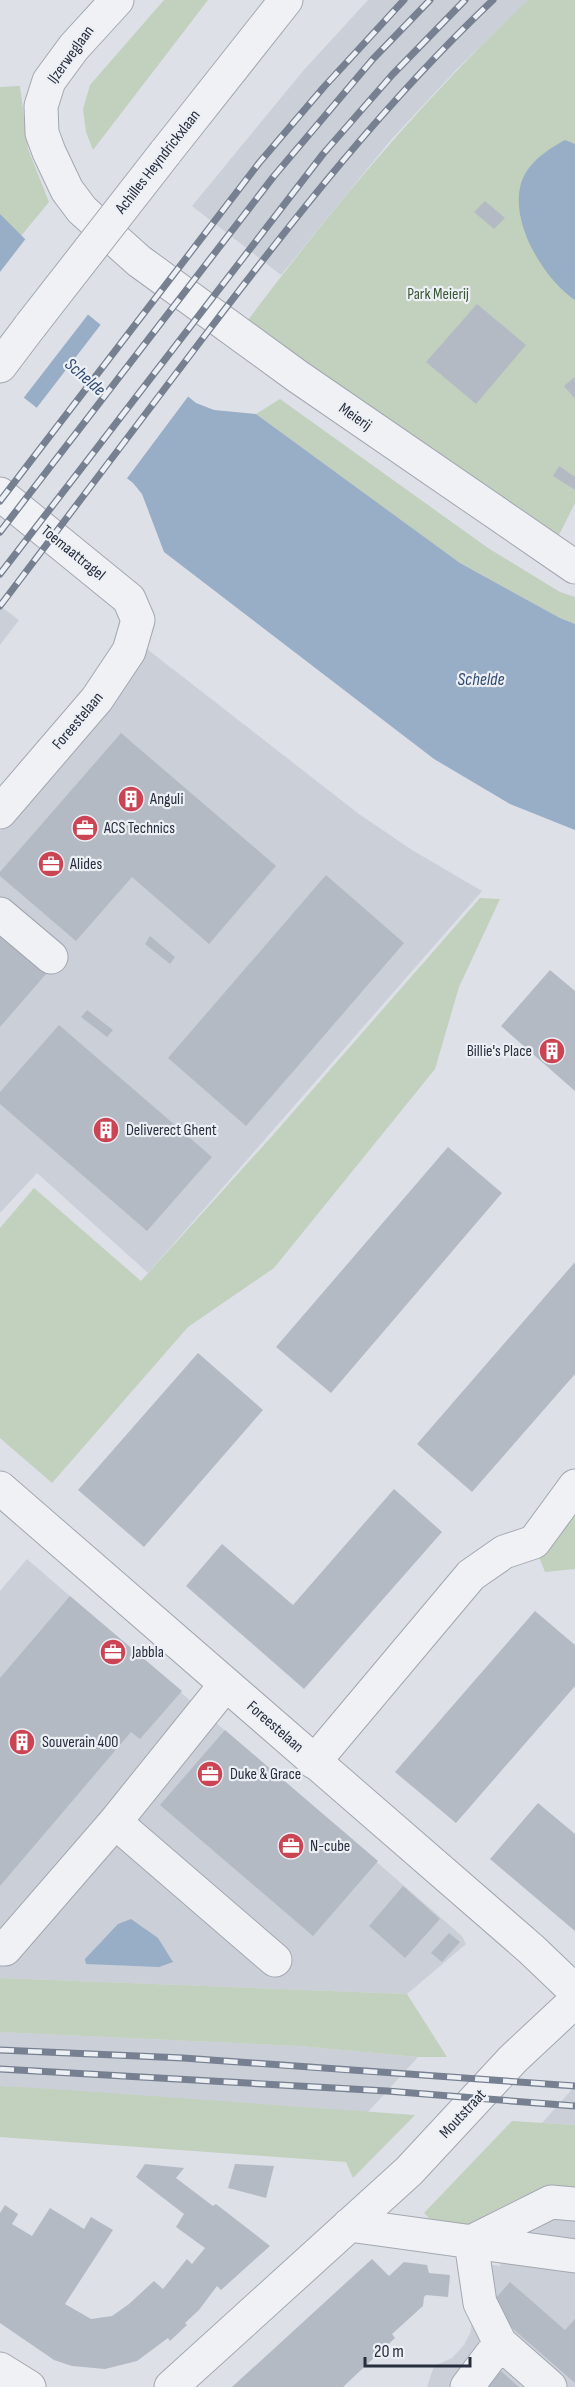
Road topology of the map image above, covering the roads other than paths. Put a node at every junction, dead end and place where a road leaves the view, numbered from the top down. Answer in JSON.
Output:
{"nodes":[{"id":1,"x":117,"y":0,"type":"edge"},
{"id":2,"x":286,"y":0,"type":"edge"},
{"id":3,"x":140,"y":261,"type":"joint"},
{"id":4,"x":0,"y":366,"type":"edge"},
{"id":5,"x":0,"y":494,"type":"edge"},
{"id":6,"x":575,"y":567,"type":"edge"},
{"id":7,"x":138,"y":620,"type":"joint"},
{"id":8,"x":0,"y":812,"type":"edge"},
{"id":9,"x":0,"y":914,"type":"edge"},
{"id":10,"x":51,"y":957,"type":"dead end"},
{"id":11,"x":575,"y":1486,"type":"edge"},
{"id":12,"x":0,"y":1488,"type":"edge"},
{"id":13,"x":226,"y":1684,"type":"junction"},
{"id":14,"x":314,"y":1762,"type":"junction"},
{"id":15,"x":115,"y":1822,"type":"junction"},
{"id":16,"x":0,"y":1949,"type":"edge"},
{"id":17,"x":275,"y":1960,"type":"dead end"},
{"id":18,"x":575,"y":1991,"type":"edge"},
{"id":19,"x":575,"y":2001,"type":"edge"},
{"id":20,"x":575,"y":2205,"type":"edge"},
{"id":21,"x":349,"y":2225,"type":"junction"},
{"id":22,"x":471,"y":2242,"type":"junction"},
{"id":23,"x":575,"y":2256,"type":"edge"},
{"id":24,"x":500,"y":2343,"type":"junction"},
{"id":25,"x":0,"y":2368,"type":"edge"},
{"id":26,"x":28,"y":2387,"type":"edge"},
{"id":27,"x":171,"y":2387,"type":"edge"},
{"id":28,"x":467,"y":2387,"type":"edge"},
{"id":29,"x":550,"y":2387,"type":"edge"}],
"edges":[{"from":1,"to":3,"type":"street","name":"IJzerweglaan"},
{"from":2,"to":4,"type":"street","name":"Achilles Heyndrickxlaan","bridge":true},
{"from":3,"to":6,"type":"street","name":"Meierij"},
{"from":5,"to":7,"type":"street","name":"Toemaattragel"},
{"from":7,"to":8,"type":"street","name":"Foreestelaan"},
{"from":9,"to":10,"type":"street"},
{"from":11,"to":14,"type":"street"},
{"from":12,"to":13,"type":"street","name":"Foreestelaan"},
{"from":13,"to":14,"type":"street","name":"Foreestelaan"},
{"from":13,"to":15,"type":"street"},
{"from":14,"to":18,"type":"street","name":"Foreestelaan"},
{"from":15,"to":16,"type":"street"},
{"from":15,"to":17,"type":"street"},
{"from":19,"to":21,"type":"street","name":"Moutstraat"},
{"from":20,"to":22,"type":"street"},
{"from":21,"to":22,"type":"street"},
{"from":21,"to":27,"type":"street","name":"Moutstraat"},
{"from":22,"to":23,"type":"street"},
{"from":22,"to":24,"type":"street"},
{"from":24,"to":28,"type":"street"},
{"from":24,"to":29,"type":"street"},
{"from":25,"to":26,"type":"street"}]}
